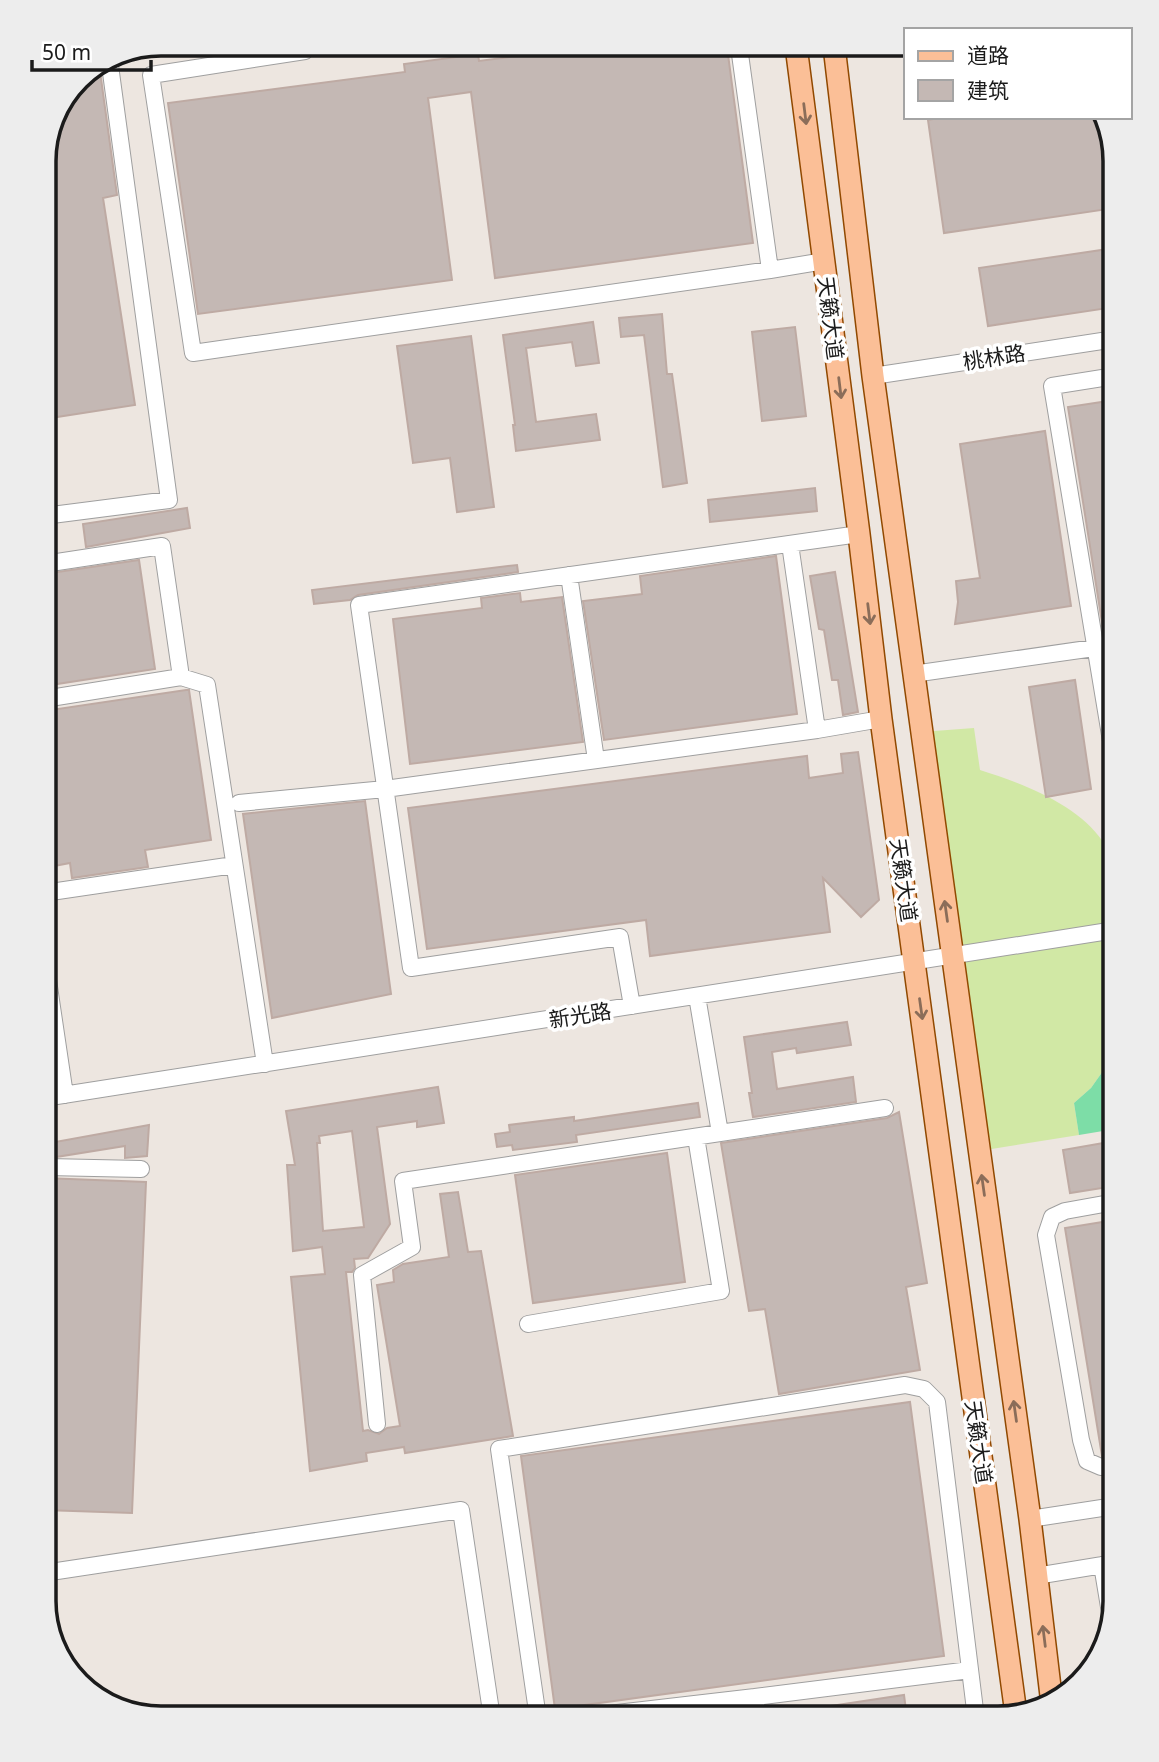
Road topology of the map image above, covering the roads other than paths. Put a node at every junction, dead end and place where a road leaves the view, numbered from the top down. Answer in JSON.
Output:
{"nodes":[{"id":1,"x":273,"y":56,"type":"edge"},
{"id":2,"x":740,"y":56,"type":"edge"},
{"id":3,"x":797,"y":56,"type":"edge"},
{"id":4,"x":835,"y":56,"type":"edge"},
{"id":5,"x":110,"y":69,"type":"edge"},
{"id":6,"x":824,"y":261,"type":"junction"},
{"id":7,"x":770,"y":270,"type":"junction"},
{"id":8,"x":1103,"y":341,"type":"edge"},
{"id":9,"x":873,"y":376,"type":"junction"},
{"id":10,"x":1103,"y":378,"type":"edge"},
{"id":11,"x":56,"y":514,"type":"edge"},
{"id":12,"x":859,"y":534,"type":"junction"},
{"id":13,"x":790,"y":544,"type":"junction"},
{"id":14,"x":56,"y":562,"type":"edge"},
{"id":15,"x":569,"y":575,"type":"junction"},
{"id":16,"x":1103,"y":647,"type":"edge"},
{"id":17,"x":1096,"y":648,"type":"junction"},
{"id":18,"x":913,"y":674,"type":"junction"},
{"id":19,"x":181,"y":677,"type":"junction"},
{"id":20,"x":1103,"y":691,"type":"edge"},
{"id":21,"x":56,"y":697,"type":"edge"},
{"id":22,"x":881,"y":719,"type":"junction"},
{"id":23,"x":817,"y":730,"type":"junction"},
{"id":24,"x":596,"y":760,"type":"junction"},
{"id":25,"x":385,"y":789,"type":"junction"},
{"id":26,"x":239,"y":803,"type":"dead end"},
{"id":27,"x":234,"y":866,"type":"junction"},
{"id":28,"x":56,"y":891,"type":"edge"},
{"id":29,"x":1103,"y":932,"type":"edge"},
{"id":30,"x":952,"y":956,"type":"junction"},
{"id":31,"x":915,"y":962,"type":"junction"},
{"id":32,"x":697,"y":996,"type":"junction"},
{"id":33,"x":632,"y":1006,"type":"junction"},
{"id":34,"x":56,"y":1034,"type":"edge"},
{"id":35,"x":265,"y":1064,"type":"junction"},
{"id":36,"x":65,"y":1095,"type":"junction"},
{"id":37,"x":56,"y":1096,"type":"edge"},
{"id":38,"x":885,"y":1108,"type":"dead end"},
{"id":39,"x":720,"y":1133,"type":"junction"},
{"id":40,"x":696,"y":1137,"type":"junction"},
{"id":41,"x":56,"y":1167,"type":"edge"},
{"id":42,"x":141,"y":1169,"type":"dead end"},
{"id":43,"x":1103,"y":1204,"type":"edge"},
{"id":44,"x":528,"y":1324,"type":"dead end"},
{"id":45,"x":377,"y":1424,"type":"dead end"},
{"id":46,"x":1103,"y":1467,"type":"edge"},
{"id":47,"x":1103,"y":1508,"type":"edge"},
{"id":48,"x":1030,"y":1519,"type":"junction"},
{"id":49,"x":1103,"y":1565,"type":"edge"},
{"id":50,"x":56,"y":1571,"type":"edge"},
{"id":51,"x":1036,"y":1576,"type":"junction"},
{"id":52,"x":970,"y":1670,"type":"junction"},
{"id":53,"x":1051,"y":1692,"type":"edge"},
{"id":54,"x":755,"y":1697,"type":"junction"},
{"id":55,"x":1015,"y":1704,"type":"edge"},
{"id":56,"x":490,"y":1706,"type":"edge"},
{"id":57,"x":536,"y":1706,"type":"edge"},
{"id":58,"x":677,"y":1706,"type":"edge"},
{"id":59,"x":756,"y":1706,"type":"edge"},
{"id":60,"x":974,"y":1706,"type":"edge"}],
"edges":[{"from":1,"to":7,"type":"street"},
{"from":2,"to":7,"type":"street"},
{"from":3,"to":6,"type":"main road","name":"天籁大道","one_way":true},
{"from":4,"to":9,"type":"main road","name":"天籁大道"},
{"from":5,"to":11,"type":"street"},
{"from":6,"to":7,"type":"street"},
{"from":6,"to":12,"type":"main road","name":"天籁大道","one_way":true},
{"from":8,"to":9,"type":"street","name":"桃林路"},
{"from":9,"to":18,"type":"main road","name":"天籁大道"},
{"from":10,"to":17,"type":"street"},
{"from":12,"to":13,"type":"street"},
{"from":12,"to":22,"type":"main road","name":"天籁大道","one_way":true},
{"from":13,"to":15,"type":"street"},
{"from":13,"to":23,"type":"street"},
{"from":14,"to":19,"type":"street"},
{"from":15,"to":24,"type":"street"},
{"from":15,"to":25,"type":"street"},
{"from":16,"to":17,"type":"street"},
{"from":17,"to":18,"type":"street"},
{"from":17,"to":20,"type":"street"},
{"from":30,"to":18,"type":"main road","name":"天籁大道","one_way":true},
{"from":19,"to":21,"type":"street"},
{"from":19,"to":27,"type":"street"},
{"from":22,"to":23,"type":"street"},
{"from":22,"to":31,"type":"main road","name":"天籁大道"},
{"from":23,"to":24,"type":"street"},
{"from":24,"to":25,"type":"street"},
{"from":25,"to":26,"type":"street"},
{"from":25,"to":33,"type":"street"},
{"from":27,"to":28,"type":"street"},
{"from":27,"to":35,"type":"street"},
{"from":29,"to":30,"type":"street","name":"新光路"},
{"from":30,"to":31,"type":"street","name":"新光路"},
{"from":48,"to":30,"type":"main road","name":"天籁大道","one_way":true},
{"from":31,"to":32,"type":"street","name":"新光路"},
{"from":31,"to":55,"type":"main road","name":"天籁大道","one_way":true},
{"from":32,"to":33,"type":"street","name":"新光路"},
{"from":32,"to":39,"type":"street"},
{"from":33,"to":35,"type":"street","name":"新光路"},
{"from":34,"to":36,"type":"street"},
{"from":35,"to":36,"type":"street","name":"新光路"},
{"from":36,"to":37,"type":"street","name":"新光路"},
{"from":38,"to":39,"type":"street"},
{"from":39,"to":40,"type":"street"},
{"from":40,"to":44,"type":"street"},
{"from":40,"to":45,"type":"street"},
{"from":41,"to":42,"type":"street"},
{"from":43,"to":46,"type":"street"},
{"from":47,"to":48,"type":"street"},
{"from":48,"to":51,"type":"main road","name":"天籁大道"},
{"from":49,"to":51,"type":"street"},
{"from":50,"to":56,"type":"street"},
{"from":53,"to":51,"type":"main road","name":"天籁大道","one_way":true},
{"from":52,"to":54,"type":"street"},
{"from":52,"to":57,"type":"street"},
{"from":52,"to":60,"type":"street"},
{"from":54,"to":58,"type":"street"},
{"from":54,"to":59,"type":"street"}]}
